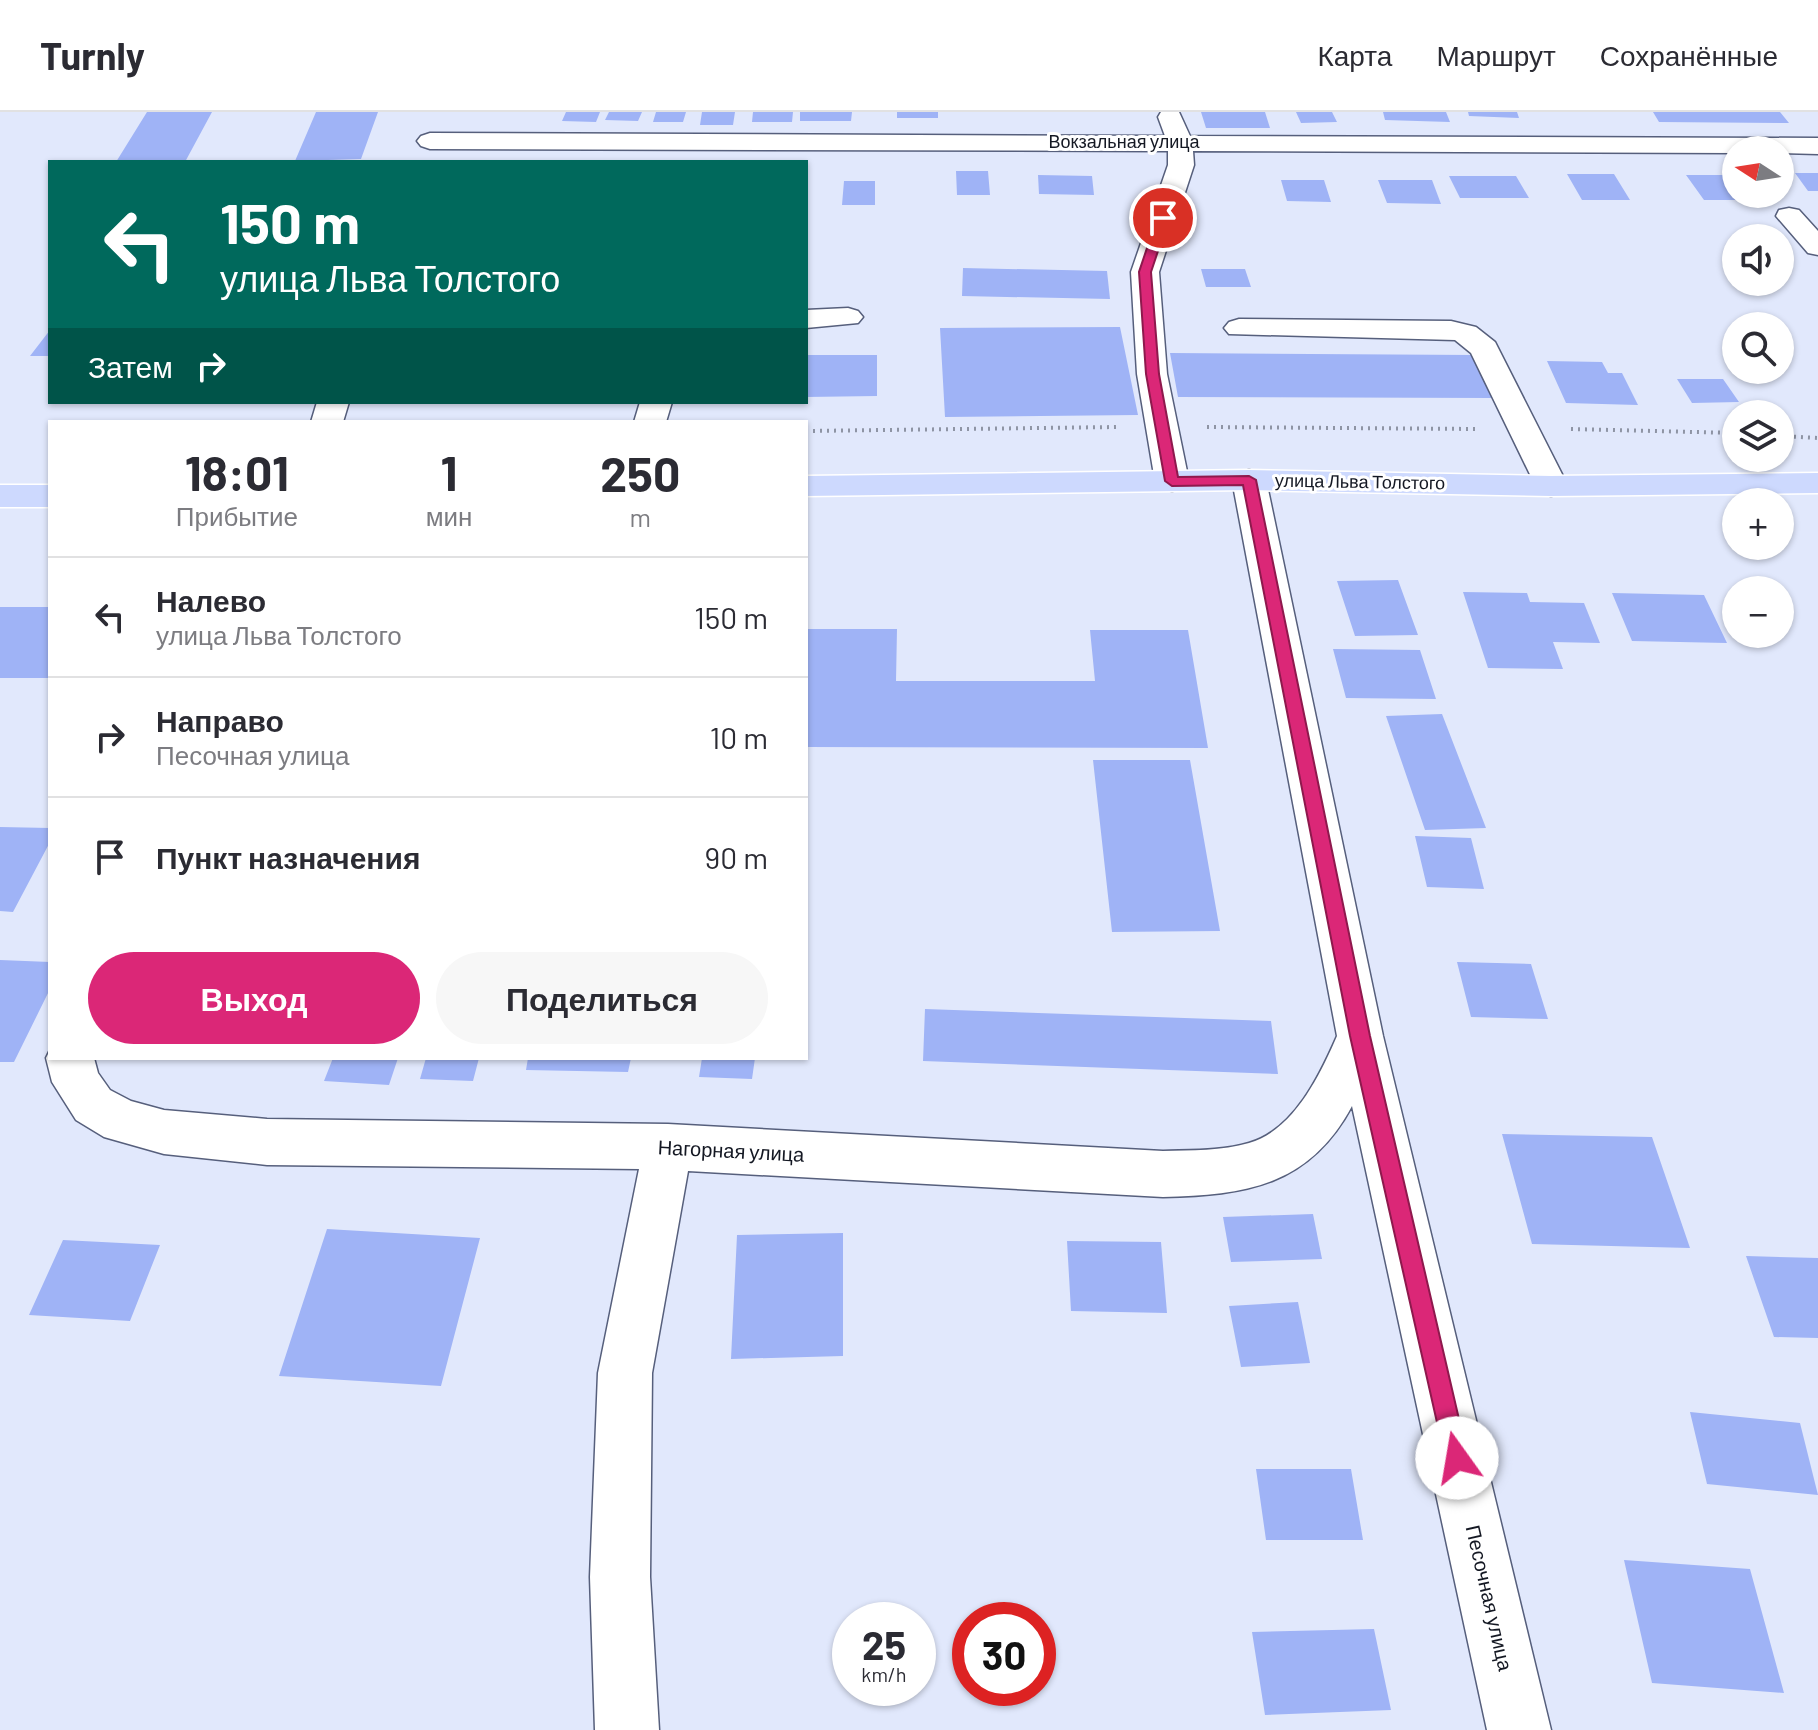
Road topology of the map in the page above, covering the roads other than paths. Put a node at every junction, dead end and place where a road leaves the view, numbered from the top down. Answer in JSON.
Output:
{"nodes":[{"id":1,"x":445,"y":112,"type":"edge"},
{"id":2,"x":1166,"y":112,"type":"edge"},
{"id":3,"x":1180,"y":142,"type":"junction"},
{"id":4,"x":1818,"y":146,"type":"edge"},
{"id":5,"x":425,"y":152,"type":"edge"},
{"id":6,"x":1789,"y":216,"type":"dead end"},
{"id":7,"x":1818,"y":247,"type":"edge"},
{"id":8,"x":848,"y":317,"type":"dead end"},
{"id":9,"x":808,"y":319,"type":"edge"},
{"id":10,"x":1239,"y":328,"type":"dead end"},
{"id":11,"x":1249,"y":480,"type":"junction"},
{"id":12,"x":1172,"y":481,"type":"junction"},
{"id":13,"x":1818,"y":483,"type":"edge"},
{"id":14,"x":808,"y":486,"type":"edge"},
{"id":15,"x":1551,"y":486,"type":"junction"},
{"id":16,"x":0,"y":496,"type":"edge"},
{"id":17,"x":48,"y":496,"type":"edge"},
{"id":18,"x":1360,"y":1036,"type":"junction"},
{"id":19,"x":70,"y":1060,"type":"edge"},
{"id":20,"x":668,"y":1147,"type":"junction"},
{"id":21,"x":627,"y":1730,"type":"edge"},
{"id":22,"x":1519,"y":1730,"type":"edge"}],
"edges":[{"from":1,"to":5,"type":"street"},
{"from":2,"to":3,"type":"street"},
{"from":3,"to":4,"type":"street","name":"Вокзальная улица"},
{"from":3,"to":5,"type":"street","name":"Вокзальная улица"},
{"from":3,"to":12,"type":"street"},
{"from":6,"to":7,"type":"street"},
{"from":8,"to":9,"type":"street"},
{"from":10,"to":15,"type":"street"},
{"from":11,"to":12,"type":"main road","name":"улица Льва Толстого"},
{"from":11,"to":15,"type":"main road","name":"улица Льва Толстого"},
{"from":11,"to":18,"type":"street","name":"Песочная улица"},
{"from":12,"to":14,"type":"main road","name":"улица Льва Толстого"},
{"from":13,"to":15,"type":"main road","name":"улица Льва Толстого"},
{"from":16,"to":17,"type":"main road"},
{"from":18,"to":20,"type":"street","name":"Нагорная улица"},
{"from":18,"to":22,"type":"street","name":"Песочная улица"},
{"from":19,"to":20,"type":"street","name":"Нагорная улица"},
{"from":20,"to":21,"type":"street"}]}
